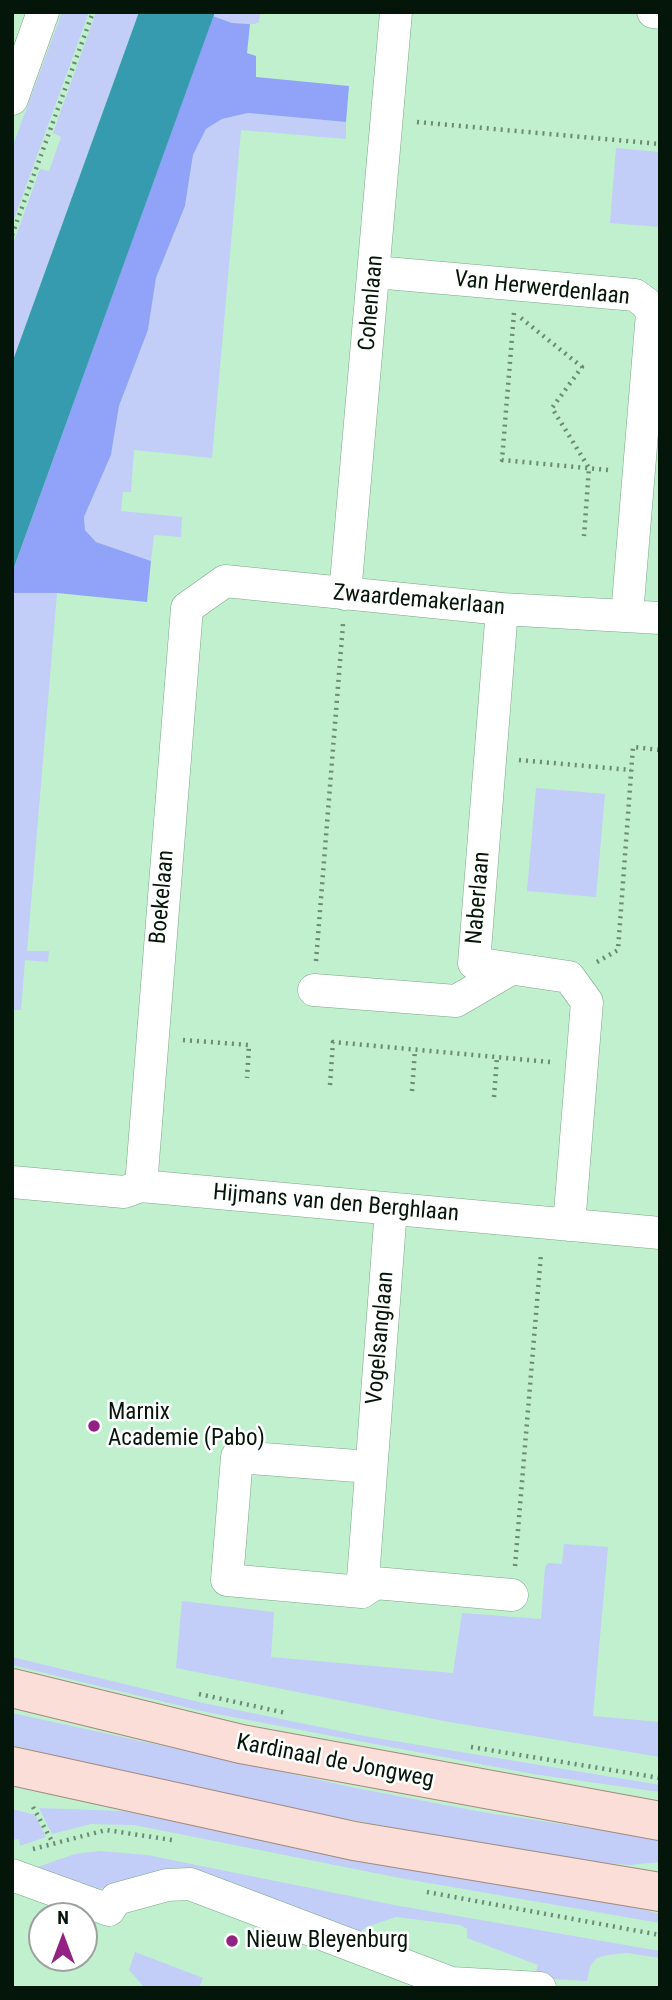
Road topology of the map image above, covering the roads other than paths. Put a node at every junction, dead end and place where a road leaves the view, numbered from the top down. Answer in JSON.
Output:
{"nodes":[{"id":1,"x":43,"y":12,"type":"edge"},
{"id":2,"x":396,"y":12,"type":"edge"},
{"id":3,"x":653,"y":12,"type":"edge"},
{"id":4,"x":660,"y":13,"type":"edge"},
{"id":5,"x":12,"y":99,"type":"edge"},
{"id":6,"x":375,"y":272,"type":"junction"},
{"id":7,"x":345,"y":594,"type":"junction"},
{"id":8,"x":187,"y":608,"type":"joint"},
{"id":9,"x":502,"y":609,"type":"junction"},
{"id":10,"x":627,"y":615,"type":"junction"},
{"id":11,"x":660,"y":618,"type":"edge"},
{"id":12,"x":511,"y":969,"type":"junction"},
{"id":13,"x":314,"y":990,"type":"road end"},
{"id":14,"x":12,"y":1182,"type":"edge"},
{"id":15,"x":141,"y":1186,"type":"junction"},
{"id":16,"x":391,"y":1209,"type":"junction"},
{"id":17,"x":556,"y":1224,"type":"junction"},
{"id":18,"x":660,"y":1233,"type":"edge"},
{"id":19,"x":370,"y":1467,"type":"junction"},
{"id":20,"x":362,"y":1592,"type":"junction"},
{"id":21,"x":512,"y":1595,"type":"road end"},
{"id":22,"x":12,"y":1688,"type":"edge"},
{"id":23,"x":12,"y":1766,"type":"edge"},
{"id":24,"x":660,"y":1821,"type":"edge"},
{"id":25,"x":12,"y":1875,"type":"edge"},
{"id":26,"x":660,"y":1892,"type":"edge"},
{"id":27,"x":540,"y":1988,"type":"edge"}],
"edges":[{"from":1,"to":5,"type":"street"},
{"from":2,"to":6,"type":"street","name":"Cohenlaan"},
{"from":3,"to":4,"type":"street"},
{"from":6,"to":7,"type":"street","name":"Cohenlaan"},
{"from":6,"to":10,"type":"street","name":"Van Herwerdenlaan"},
{"from":7,"to":8,"type":"street","name":"Zwaardemakerlaan"},
{"from":7,"to":9,"type":"street","name":"Zwaardemakerlaan"},
{"from":8,"to":15,"type":"street","name":"Boekelaan"},
{"from":9,"to":10,"type":"street","name":"Zwaardemakerlaan"},
{"from":9,"to":12,"type":"street","name":"Naberlaan"},
{"from":10,"to":11,"type":"street","name":"Zwaardemakerlaan"},
{"from":12,"to":13,"type":"street"},
{"from":12,"to":17,"type":"street","name":"Naberlaan"},
{"from":14,"to":15,"type":"street","name":"Hijmans van den Berghlaan"},
{"from":15,"to":16,"type":"street","name":"Hijmans van den Berghlaan"},
{"from":16,"to":17,"type":"street","name":"Hijmans van den Berghlaan"},
{"from":16,"to":19,"type":"street","name":"Vogelsanglaan"},
{"from":17,"to":18,"type":"street","name":"Hijmans van den Berghlaan"},
{"from":19,"to":20,"type":"street","name":"Vogelsanglaan"},
{"from":19,"to":20,"type":"street"},
{"from":20,"to":21,"type":"street"},
{"from":22,"to":24,"type":"main road","name":"Kardinaal de Jongweg"},
{"from":23,"to":26,"type":"main road"},
{"from":25,"to":27,"type":"street"}]}
